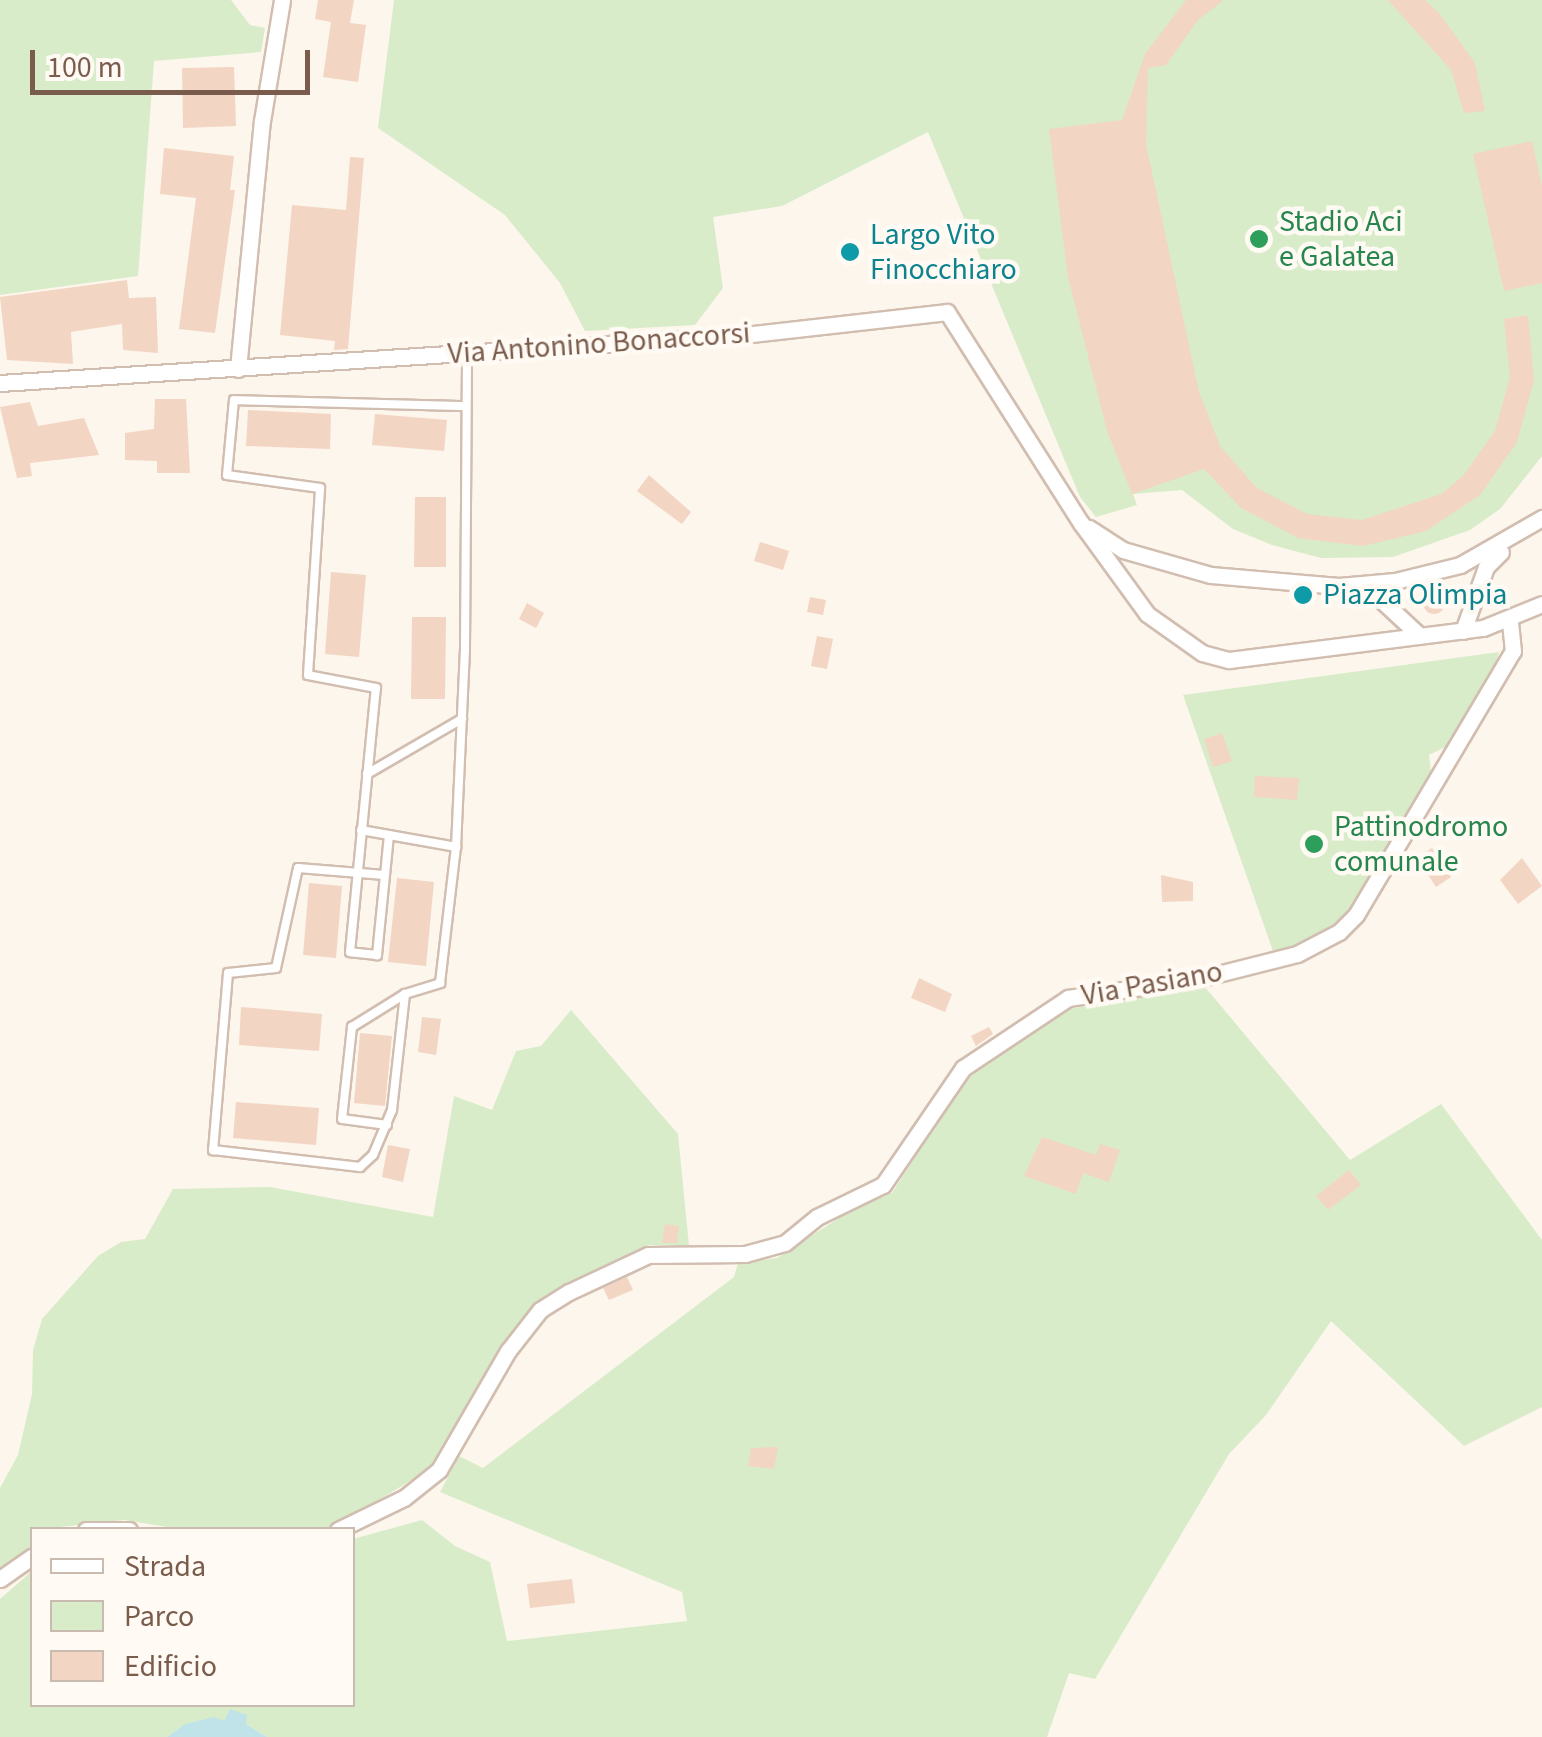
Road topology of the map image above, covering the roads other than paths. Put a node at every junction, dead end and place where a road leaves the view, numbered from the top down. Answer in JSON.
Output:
{"nodes":[{"id":1,"x":282,"y":0,"type":"edge"},
{"id":2,"x":466,"y":354,"type":"junction"},
{"id":3,"x":238,"y":369,"type":"junction"},
{"id":4,"x":0,"y":383,"type":"edge"},
{"id":5,"x":465,"y":406,"type":"junction"},
{"id":6,"x":1542,"y":518,"type":"edge"},
{"id":7,"x":1081,"y":524,"type":"junction"},
{"id":8,"x":1510,"y":542,"type":"junction"},
{"id":9,"x":1364,"y":584,"type":"junction"},
{"id":10,"x":1542,"y":604,"type":"edge"},
{"id":11,"x":1510,"y":622,"type":"junction"},
{"id":12,"x":1464,"y":630,"type":"junction"},
{"id":13,"x":1420,"y":636,"type":"junction"},
{"id":14,"x":462,"y":719,"type":"junction"},
{"id":15,"x":368,"y":774,"type":"junction"},
{"id":16,"x":361,"y":830,"type":"junction"},
{"id":17,"x":388,"y":835,"type":"junction"},
{"id":18,"x":456,"y":847,"type":"junction"},
{"id":19,"x":358,"y":872,"type":"junction"},
{"id":20,"x":384,"y":875,"type":"junction"},
{"id":21,"x":405,"y":994,"type":"junction"},
{"id":22,"x":388,"y":1125,"type":"junction"},
{"id":23,"x":344,"y":1527,"type":"edge"},
{"id":24,"x":30,"y":1558,"type":"edge"},
{"id":25,"x":0,"y":1580,"type":"edge"}],
"edges":[{"from":1,"to":3,"type":"street"},
{"from":2,"to":3,"type":"street","name":"Via Antonino Bonaccorsi"},
{"from":2,"to":5,"type":"lane"},
{"from":2,"to":7,"type":"street","name":"Via Antonino Bonaccorsi"},
{"from":3,"to":4,"type":"street","name":"Via Antonino Bonaccorsi"},
{"from":5,"to":14,"type":"lane"},
{"from":5,"to":15,"type":"lane"},
{"from":6,"to":8,"type":"street"},
{"from":7,"to":9,"type":"street"},
{"from":7,"to":13,"type":"street"},
{"from":8,"to":9,"type":"street"},
{"from":8,"to":12,"type":"street"},
{"from":9,"to":13,"type":"street"},
{"from":10,"to":11,"type":"street"},
{"from":11,"to":12,"type":"street"},
{"from":11,"to":23,"type":"street","name":"Via Pasiano"},
{"from":12,"to":13,"type":"street"},
{"from":14,"to":15,"type":"lane"},
{"from":14,"to":18,"type":"lane"},
{"from":15,"to":16,"type":"lane"},
{"from":16,"to":17,"type":"lane"},
{"from":16,"to":19,"type":"lane"},
{"from":17,"to":18,"type":"lane"},
{"from":17,"to":20,"type":"lane"},
{"from":18,"to":21,"type":"lane"},
{"from":19,"to":20,"type":"lane"},
{"from":19,"to":20,"type":"lane"},
{"from":19,"to":22,"type":"lane"},
{"from":21,"to":22,"type":"lane"},
{"from":21,"to":22,"type":"lane"},
{"from":24,"to":25,"type":"street"}]}
